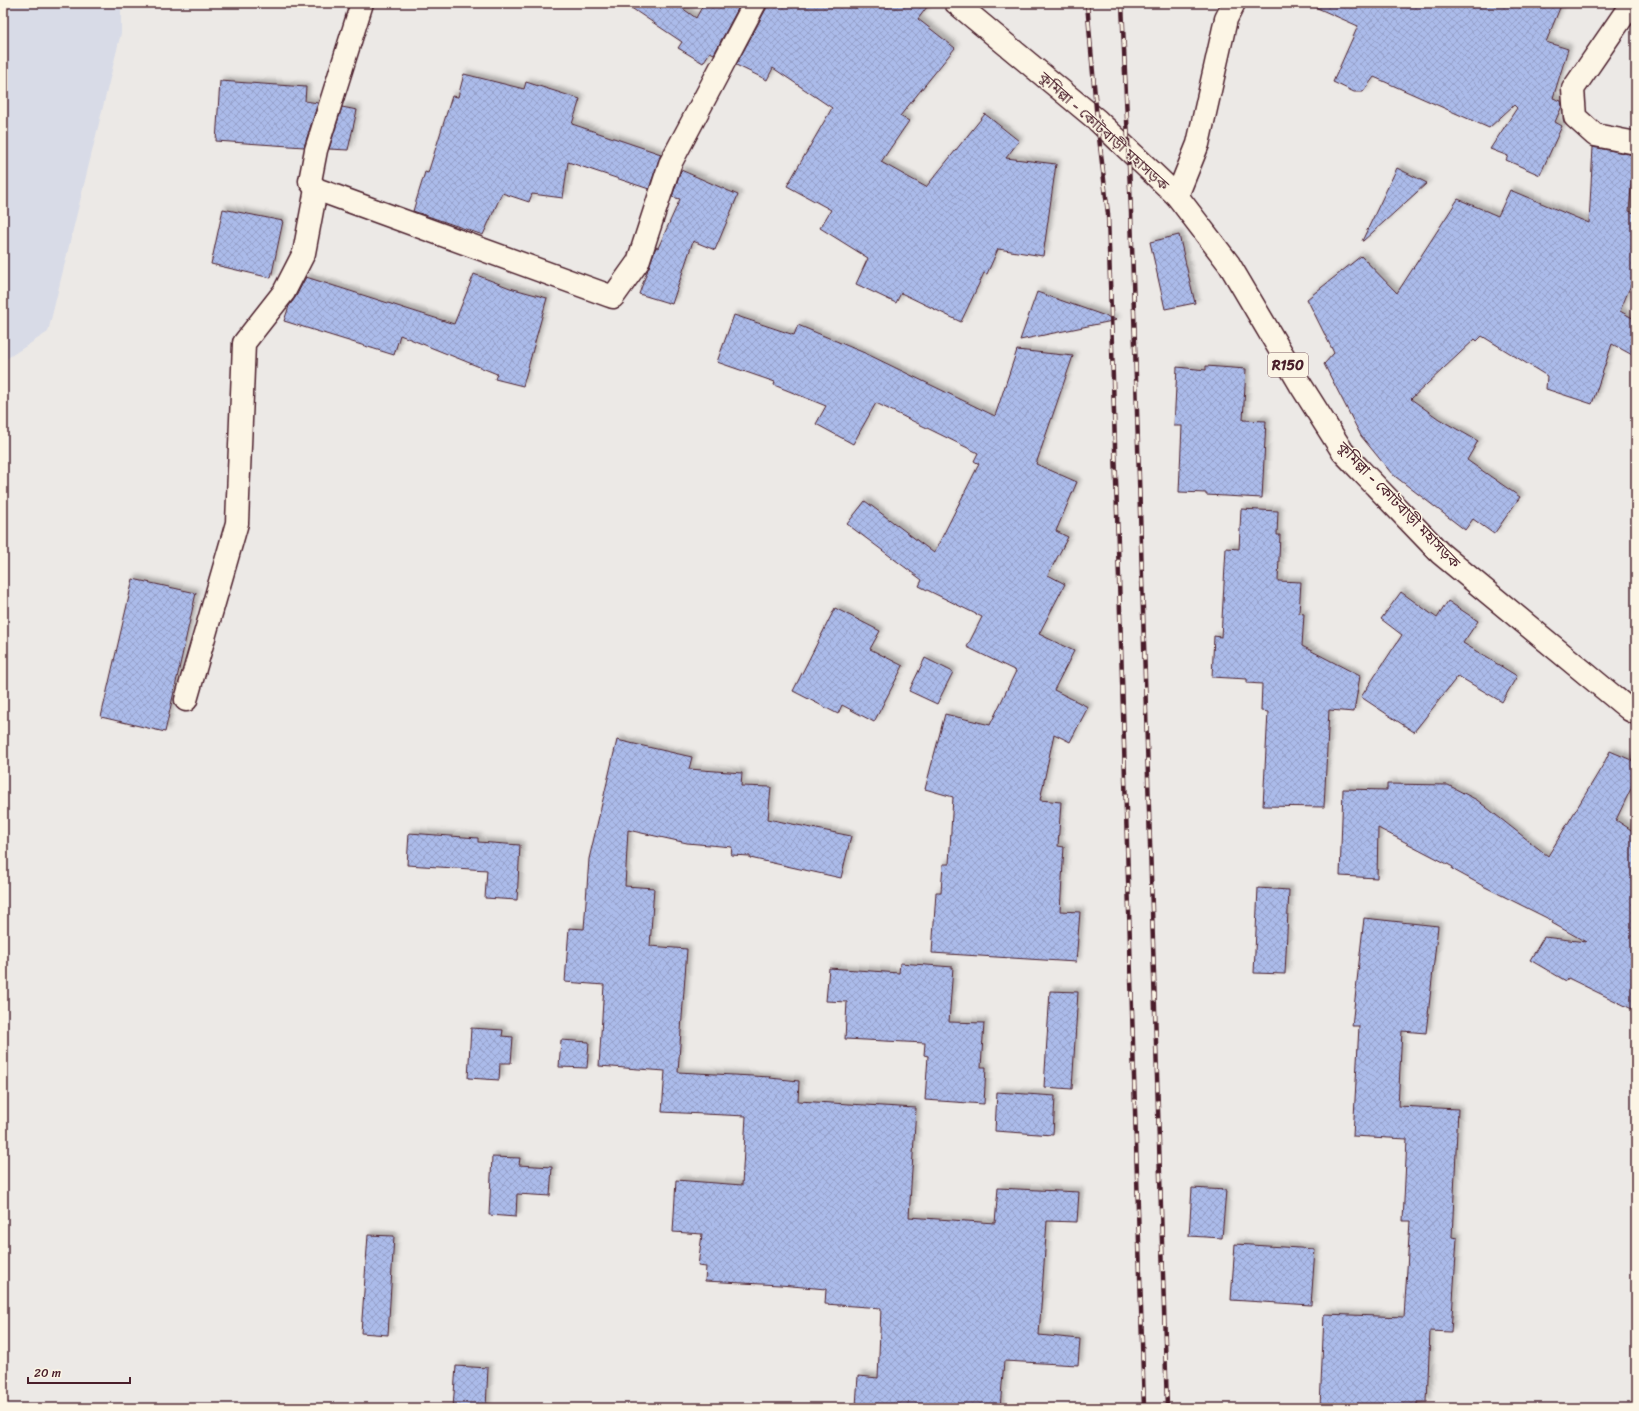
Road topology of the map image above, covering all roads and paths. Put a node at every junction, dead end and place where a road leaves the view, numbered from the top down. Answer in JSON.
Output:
{"nodes":[{"id":1,"x":362,"y":3,"type":"edge"},
{"id":2,"x":755,"y":3,"type":"edge"},
{"id":3,"x":956,"y":3,"type":"edge"},
{"id":4,"x":1234,"y":3,"type":"edge"},
{"id":5,"x":1632,"y":3,"type":"edge"},
{"id":6,"x":1636,"y":143,"type":"edge"},
{"id":7,"x":316,"y":189,"type":"junction"},
{"id":8,"x":1177,"y":196,"type":"junction"},
{"id":9,"x":186,"y":700,"type":"dead end"},
{"id":10,"x":1636,"y":713,"type":"edge"}],
"edges":[{"from":1,"to":7,"type":"street"},
{"from":2,"to":7,"type":"street"},
{"from":3,"to":8,"type":"street","name":"কুমিল্লা - কোটবাড়ী মহাসড়ক","number":"R150"},
{"from":4,"to":8,"type":"street"},
{"from":5,"to":6,"type":"street"},
{"from":7,"to":9,"type":"street"},
{"from":8,"to":10,"type":"street","name":"কুমিল্লা - কোটবাড়ী মহাসড়ক","number":"R150"}]}
